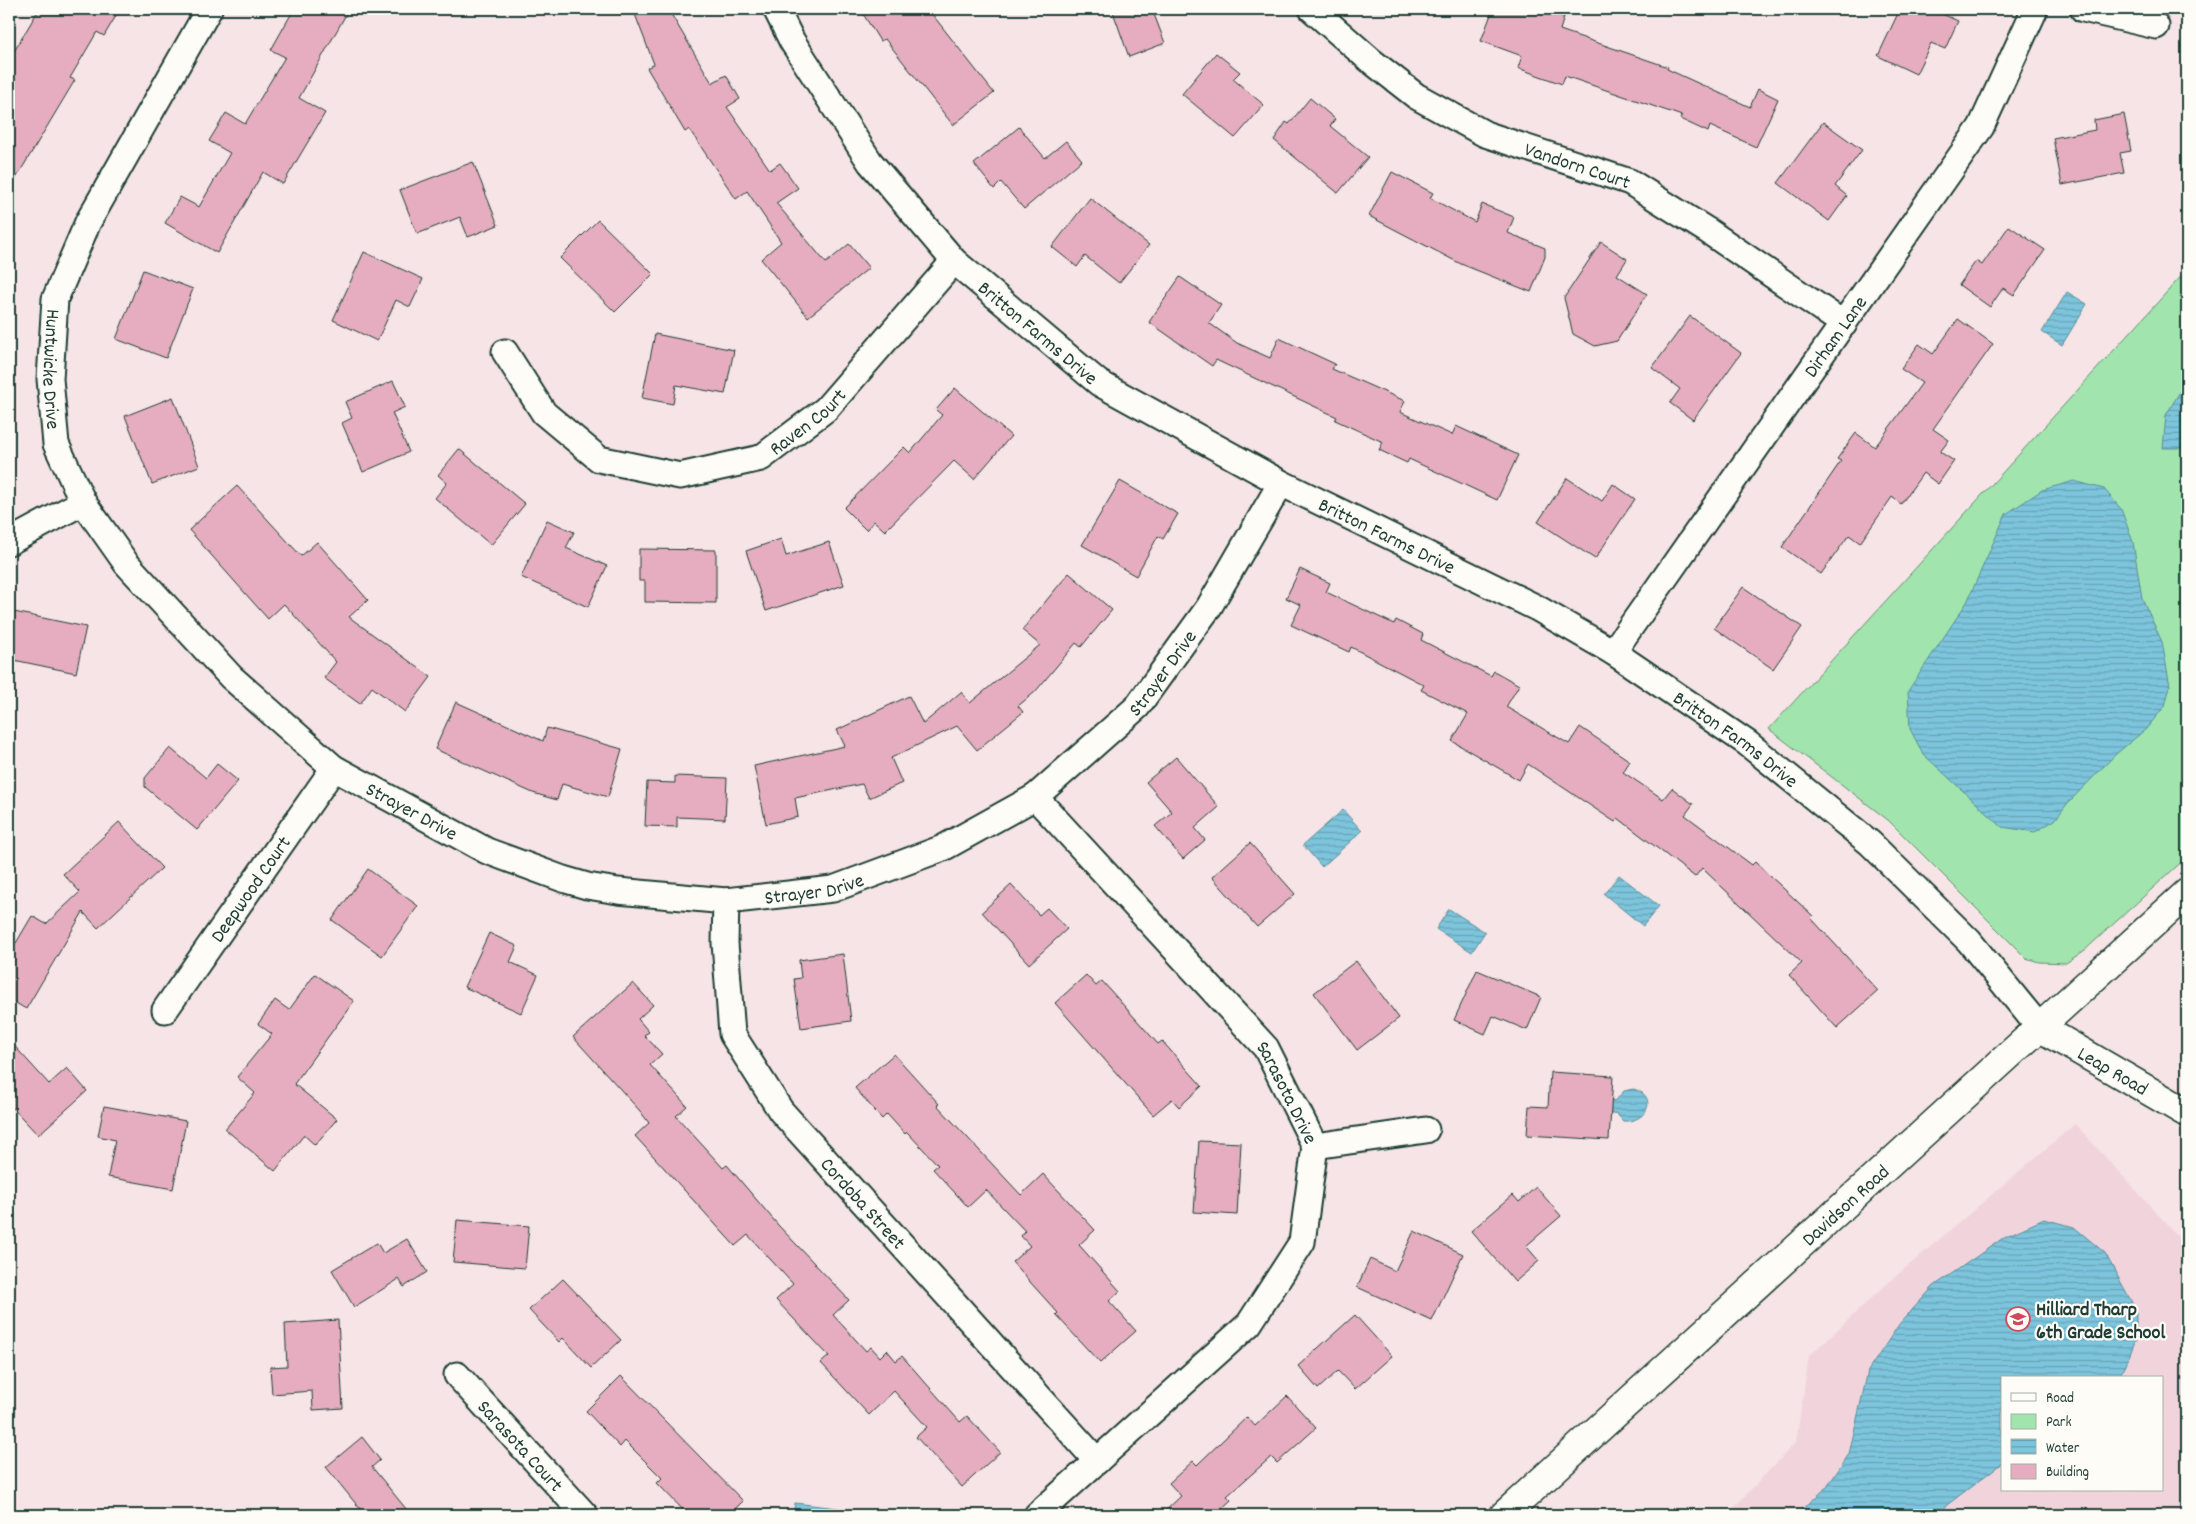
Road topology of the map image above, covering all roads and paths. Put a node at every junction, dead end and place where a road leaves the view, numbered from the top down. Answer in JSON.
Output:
{"nodes":[{"id":1,"x":209,"y":9,"type":"edge"},
{"id":2,"x":776,"y":9,"type":"edge"},
{"id":3,"x":1312,"y":9,"type":"edge"},
{"id":4,"x":2035,"y":9,"type":"edge"},
{"id":5,"x":2083,"y":9,"type":"edge"},
{"id":6,"x":2156,"y":26,"type":"dead end"},
{"id":7,"x":954,"y":262,"type":"junction"},
{"id":8,"x":1844,"y":324,"type":"junction"},
{"id":9,"x":504,"y":352,"type":"dead end"},
{"id":10,"x":1281,"y":482,"type":"junction"},
{"id":11,"x":83,"y":502,"type":"junction"},
{"id":12,"x":9,"y":542,"type":"edge"},
{"id":13,"x":1613,"y":652,"type":"junction"},
{"id":14,"x":232,"y":677,"type":"joint"},
{"id":15,"x":334,"y":768,"type":"junction"},
{"id":16,"x":1035,"y":797,"type":"junction"},
{"id":17,"x":2187,"y":893,"type":"edge"},
{"id":18,"x":726,"y":901,"type":"junction"},
{"id":19,"x":165,"y":1010,"type":"dead end"},
{"id":20,"x":2039,"y":1028,"type":"junction"},
{"id":21,"x":2187,"y":1113,"type":"edge"},
{"id":22,"x":1426,"y":1130,"type":"dead end"},
{"id":23,"x":1315,"y":1146,"type":"junction"},
{"id":24,"x":457,"y":1375,"type":"dead end"},
{"id":25,"x":1097,"y":1461,"type":"junction"},
{"id":26,"x":584,"y":1515,"type":"edge"},
{"id":27,"x":1037,"y":1515,"type":"edge"},
{"id":28,"x":1504,"y":1515,"type":"edge"}],
"edges":[{"from":1,"to":11,"type":"street","name":"Huntwicke Drive"},
{"from":2,"to":7,"type":"street","name":"Britton Farms Drive"},
{"from":3,"to":8,"type":"street","name":"Vandorn Court"},
{"from":4,"to":8,"type":"street","name":"Dirham Lane"},
{"from":5,"to":6,"type":"street"},
{"from":7,"to":9,"type":"street","name":"Raven Court"},
{"from":7,"to":10,"type":"street","name":"Britton Farms Drive"},
{"from":8,"to":13,"type":"street","name":"Dirham Lane"},
{"from":10,"to":13,"type":"street","name":"Britton Farms Drive"},
{"from":10,"to":16,"type":"street","name":"Strayer Drive"},
{"from":11,"to":12,"type":"street"},
{"from":11,"to":14,"type":"street","name":"Huntwicke Drive"},
{"from":13,"to":20,"type":"street","name":"Britton Farms Drive"},
{"from":14,"to":15,"type":"street","name":"Strayer Drive"},
{"from":15,"to":18,"type":"street","name":"Strayer Drive"},
{"from":15,"to":19,"type":"street","name":"Deepwood Court"},
{"from":16,"to":18,"type":"street","name":"Strayer Drive"},
{"from":16,"to":23,"type":"street","name":"Sarasota Drive"},
{"from":17,"to":20,"type":"main road","name":"Davidson Road"},
{"from":18,"to":25,"type":"street","name":"Cordoba Street"},
{"from":20,"to":21,"type":"main road","name":"Leap Road"},
{"from":20,"to":28,"type":"main road","name":"Davidson Road"},
{"from":22,"to":23,"type":"street"},
{"from":23,"to":25,"type":"street","name":"Sarasota Drive"},
{"from":24,"to":26,"type":"street","name":"Sarasota Court"},
{"from":25,"to":27,"type":"street","name":"Sarasota Drive"}]}
